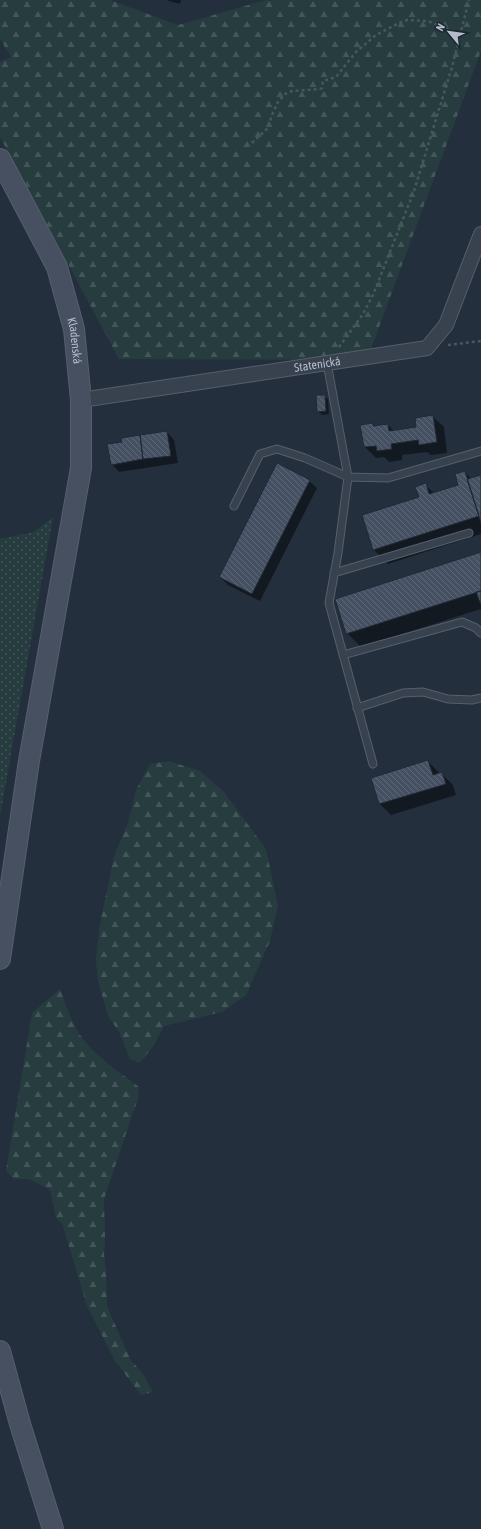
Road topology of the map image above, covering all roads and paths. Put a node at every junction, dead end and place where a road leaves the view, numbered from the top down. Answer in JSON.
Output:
{"nodes":[{"id":1,"x":469,"y":0,"type":"edge"},
{"id":2,"x":460,"y":34,"type":"junction"},
{"id":3,"x":252,"y":143,"type":"dead end"},
{"id":4,"x":0,"y":160,"type":"edge"},
{"id":5,"x":481,"y":234,"type":"edge"},
{"id":6,"x":481,"y":341,"type":"edge"},
{"id":7,"x":427,"y":348,"type":"junction"},
{"id":8,"x":327,"y":363,"type":"junction"},
{"id":9,"x":81,"y":400,"type":"junction"},
{"id":10,"x":481,"y":451,"type":"edge"},
{"id":11,"x":348,"y":477,"type":"junction"},
{"id":12,"x":234,"y":506,"type":"dead end"},
{"id":13,"x":469,"y":533,"type":"dead end"},
{"id":14,"x":334,"y":573,"type":"junction"},
{"id":15,"x":481,"y":633,"type":"edge"},
{"id":16,"x":343,"y":656,"type":"junction"},
{"id":17,"x":481,"y":698,"type":"edge"},
{"id":18,"x":358,"y":708,"type":"junction"},
{"id":19,"x":373,"y":764,"type":"dead end"},
{"id":20,"x":0,"y":959,"type":"edge"},
{"id":21,"x":0,"y":1350,"type":"edge"},
{"id":22,"x":53,"y":1529,"type":"edge"}],
"edges":[{"from":1,"to":2,"type":"path"},
{"from":2,"to":3,"type":"path"},
{"from":2,"to":8,"type":"path"},
{"from":4,"to":9,"type":"street","name":"Kladenská"},
{"from":5,"to":7,"type":"street"},
{"from":6,"to":7,"type":"path"},
{"from":7,"to":8,"type":"street","name":"Statenická"},
{"from":8,"to":9,"type":"street","name":"Statenická"},
{"from":8,"to":11,"type":"lane"},
{"from":9,"to":20,"type":"street","name":"Kladenská"},
{"from":10,"to":11,"type":"lane"},
{"from":11,"to":12,"type":"lane"},
{"from":11,"to":14,"type":"lane"},
{"from":13,"to":14,"type":"lane"},
{"from":14,"to":16,"type":"lane"},
{"from":15,"to":16,"type":"lane"},
{"from":16,"to":18,"type":"lane"},
{"from":17,"to":18,"type":"lane"},
{"from":18,"to":19,"type":"lane"},
{"from":21,"to":22,"type":"street"}]}
